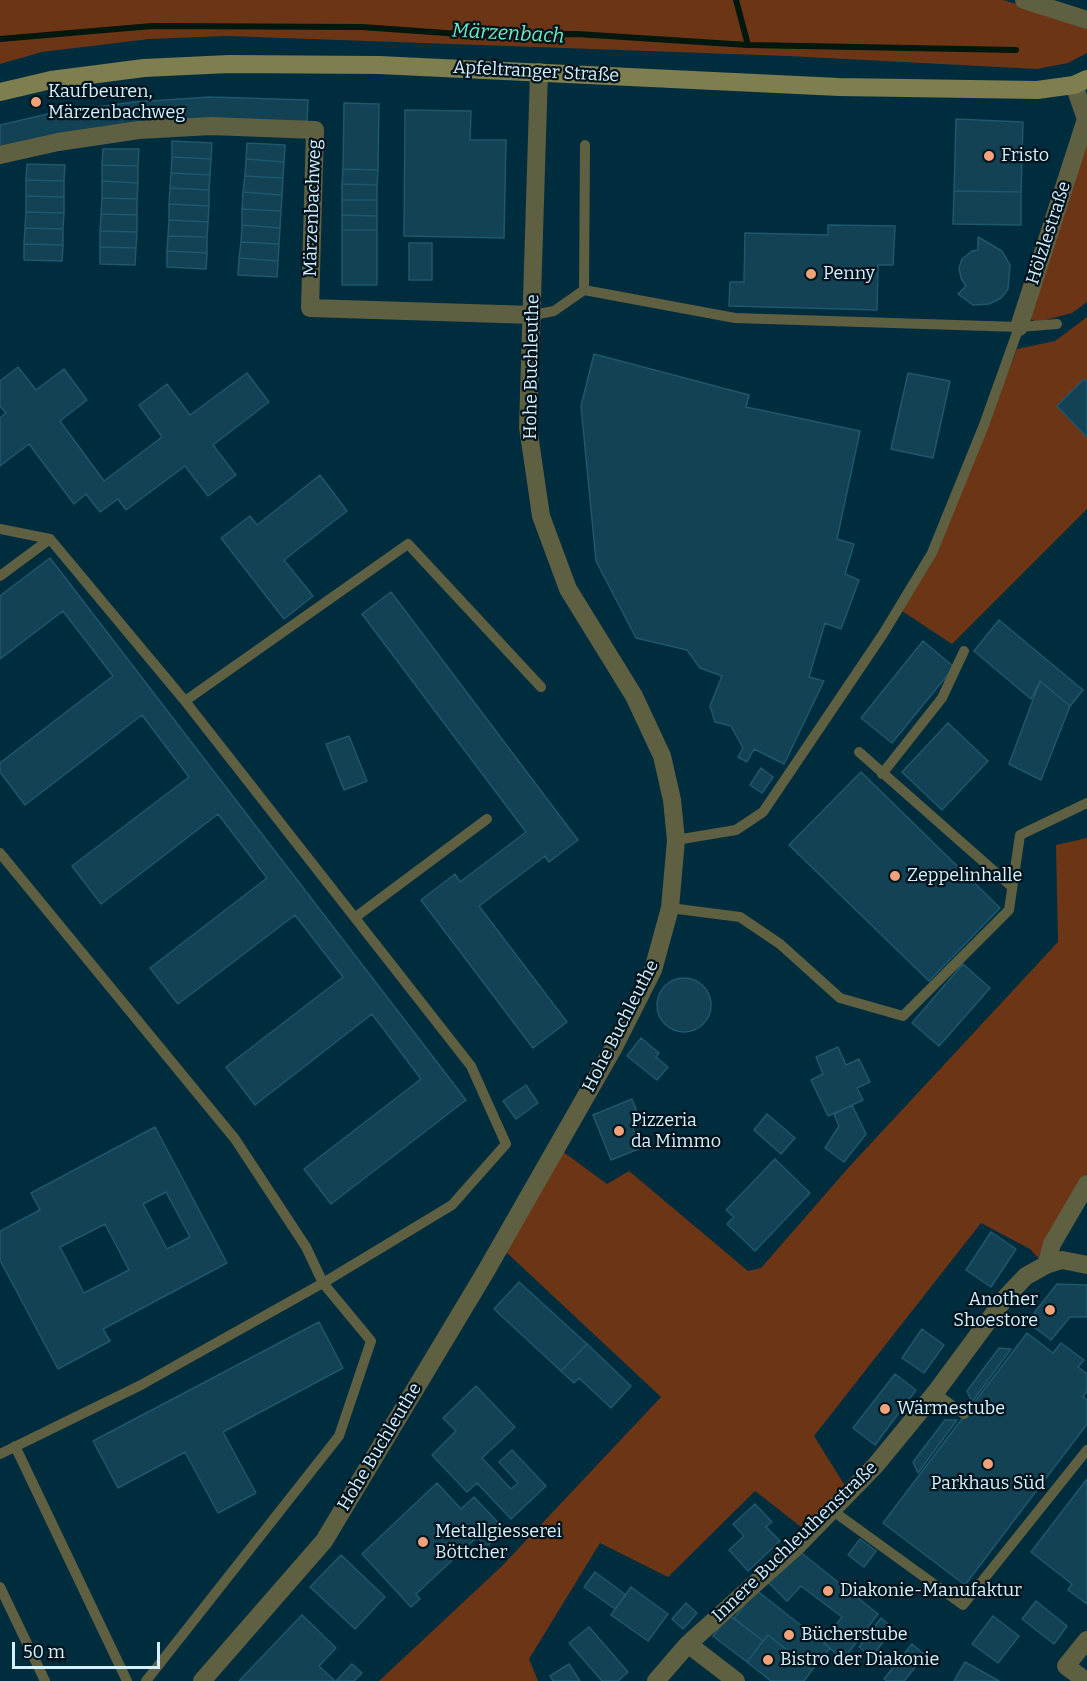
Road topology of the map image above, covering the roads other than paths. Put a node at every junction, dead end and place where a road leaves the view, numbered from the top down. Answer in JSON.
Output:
{"nodes":[{"id":1,"x":1024,"y":0,"type":"edge"},
{"id":2,"x":1087,"y":20,"type":"edge"},
{"id":3,"x":539,"y":72,"type":"junction"},
{"id":4,"x":1081,"y":82,"type":"edge"},
{"id":5,"x":0,"y":92,"type":"edge"},
{"id":6,"x":585,"y":146,"type":"dead end"},
{"id":7,"x":0,"y":156,"type":"edge"},
{"id":8,"x":584,"y":290,"type":"junction"},
{"id":9,"x":533,"y":315,"type":"junction"},
{"id":10,"x":1057,"y":324,"type":"dead end"},
{"id":11,"x":1018,"y":327,"type":"junction"},
{"id":12,"x":0,"y":529,"type":"edge"},
{"id":13,"x":50,"y":539,"type":"junction"},
{"id":14,"x":0,"y":576,"type":"edge"},
{"id":15,"x":964,"y":651,"type":"dead end"},
{"id":16,"x":541,"y":687,"type":"dead end"},
{"id":17,"x":185,"y":701,"type":"junction"},
{"id":18,"x":859,"y":752,"type":"dead end"},
{"id":19,"x":882,"y":774,"type":"junction"},
{"id":20,"x":1087,"y":803,"type":"edge"},
{"id":21,"x":487,"y":819,"type":"dead end"},
{"id":22,"x":676,"y":840,"type":"junction"},
{"id":23,"x":0,"y":854,"type":"edge"},
{"id":24,"x":1011,"y":886,"type":"junction"},
{"id":25,"x":670,"y":908,"type":"junction"},
{"id":26,"x":357,"y":916,"type":"junction"},
{"id":27,"x":1087,"y":1184,"type":"edge"},
{"id":28,"x":1046,"y":1265,"type":"junction"},
{"id":29,"x":1087,"y":1265,"type":"edge"},
{"id":30,"x":323,"y":1282,"type":"junction"},
{"id":31,"x":936,"y":1393,"type":"junction"},
{"id":32,"x":964,"y":1414,"type":"dead end"},
{"id":33,"x":15,"y":1446,"type":"junction"},
{"id":34,"x":1087,"y":1450,"type":"edge"},
{"id":35,"x":0,"y":1454,"type":"edge"},
{"id":36,"x":833,"y":1510,"type":"junction"},
{"id":37,"x":0,"y":1587,"type":"edge"},
{"id":38,"x":1087,"y":1640,"type":"edge"},
{"id":39,"x":688,"y":1644,"type":"junction"},
{"id":40,"x":725,"y":1678,"type":"edge"},
{"id":41,"x":45,"y":1681,"type":"edge"},
{"id":42,"x":127,"y":1681,"type":"edge"},
{"id":43,"x":146,"y":1681,"type":"edge"},
{"id":44,"x":202,"y":1681,"type":"edge"},
{"id":45,"x":656,"y":1681,"type":"edge"},
{"id":46,"x":1086,"y":1681,"type":"edge"}],
"edges":[{"from":1,"to":2,"type":"street"},
{"from":3,"to":4,"type":"street","name":"Apfeltranger Straße"},
{"from":3,"to":5,"type":"street","name":"Apfeltranger Straße"},
{"from":3,"to":9,"type":"street","name":"Hohe Buchleuthe"},
{"from":4,"to":11,"type":"street","name":"Hölzlestraße"},
{"from":6,"to":8,"type":"lane"},
{"from":7,"to":9,"type":"street","name":"Märzenbachweg"},
{"from":8,"to":9,"type":"lane"},
{"from":8,"to":11,"type":"lane"},
{"from":9,"to":22,"type":"street","name":"Hohe Buchleuthe"},
{"from":10,"to":11,"type":"lane"},
{"from":11,"to":22,"type":"lane"},
{"from":12,"to":13,"type":"lane"},
{"from":13,"to":14,"type":"lane"},
{"from":13,"to":17,"type":"lane"},
{"from":15,"to":19,"type":"lane"},
{"from":16,"to":17,"type":"lane"},
{"from":17,"to":26,"type":"lane"},
{"from":18,"to":19,"type":"lane"},
{"from":19,"to":24,"type":"lane"},
{"from":20,"to":24,"type":"lane"},
{"from":21,"to":26,"type":"lane"},
{"from":22,"to":25,"type":"street","name":"Hohe Buchleuthe"},
{"from":23,"to":30,"type":"lane"},
{"from":24,"to":25,"type":"lane"},
{"from":25,"to":44,"type":"street","name":"Hohe Buchleuthe"},
{"from":26,"to":30,"type":"lane"},
{"from":27,"to":28,"type":"street"},
{"from":28,"to":29,"type":"street","name":"Innere Buchleuthenstraße"},
{"from":28,"to":31,"type":"street","name":"Innere Buchleuthenstraße"},
{"from":30,"to":33,"type":"lane"},
{"from":30,"to":43,"type":"lane"},
{"from":31,"to":32,"type":"lane"},
{"from":31,"to":36,"type":"street","name":"Innere Buchleuthenstraße"},
{"from":33,"to":35,"type":"lane"},
{"from":33,"to":42,"type":"lane"},
{"from":34,"to":36,"type":"lane"},
{"from":36,"to":39,"type":"street","name":"Innere Buchleuthenstraße"},
{"from":37,"to":41,"type":"lane"},
{"from":38,"to":46,"type":"street"},
{"from":39,"to":40,"type":"street"},
{"from":39,"to":45,"type":"street","name":"Innere Buchleuthenstraße"}]}
